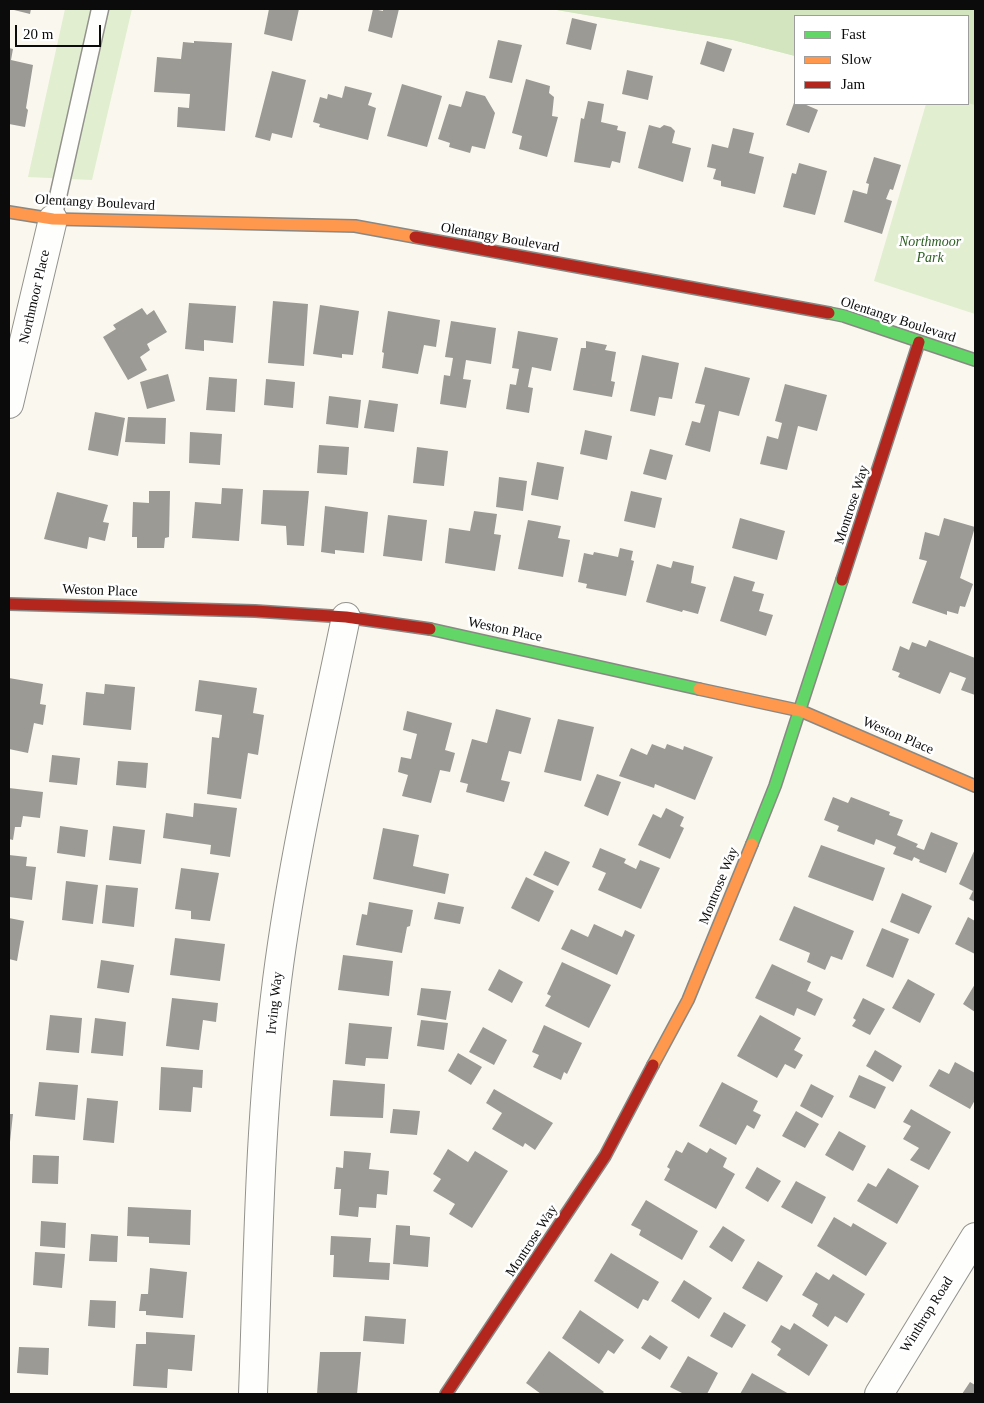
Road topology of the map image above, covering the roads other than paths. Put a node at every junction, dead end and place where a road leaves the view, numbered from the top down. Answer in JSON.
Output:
{"nodes":[{"id":1,"x":100,"y":9,"type":"edge"},
{"id":2,"x":9,"y":212,"type":"edge"},
{"id":3,"x":53,"y":219,"type":"junction"},
{"id":4,"x":919,"y":342,"type":"junction"},
{"id":5,"x":975,"y":360,"type":"edge"},
{"id":6,"x":9,"y":404,"type":"edge"},
{"id":7,"x":9,"y":604,"type":"edge"},
{"id":8,"x":346,"y":617,"type":"junction"},
{"id":9,"x":801,"y":711,"type":"junction"},
{"id":10,"x":975,"y":786,"type":"edge"},
{"id":11,"x":975,"y":1236,"type":"edge"},
{"id":12,"x":253,"y":1394,"type":"edge"},
{"id":13,"x":446,"y":1394,"type":"edge"},
{"id":14,"x":878,"y":1394,"type":"edge"}],
"edges":[{"from":1,"to":3,"type":"lane"},
{"from":2,"to":3,"type":"street","name":"Olentangy Boulevard"},
{"from":3,"to":4,"type":"street","name":"Olentangy Boulevard"},
{"from":3,"to":6,"type":"street","name":"Northmoor Place"},
{"from":4,"to":5,"type":"street","name":"Olentangy Boulevard"},
{"from":4,"to":9,"type":"street","name":"Montrose Way"},
{"from":7,"to":8,"type":"street","name":"Weston Place"},
{"from":8,"to":9,"type":"street","name":"Weston Place"},
{"from":8,"to":12,"type":"street","name":"Irving Way"},
{"from":9,"to":10,"type":"street","name":"Weston Place"},
{"from":9,"to":13,"type":"street","name":"Montrose Way"},
{"from":11,"to":14,"type":"street","name":"Winthrop Road"}]}
